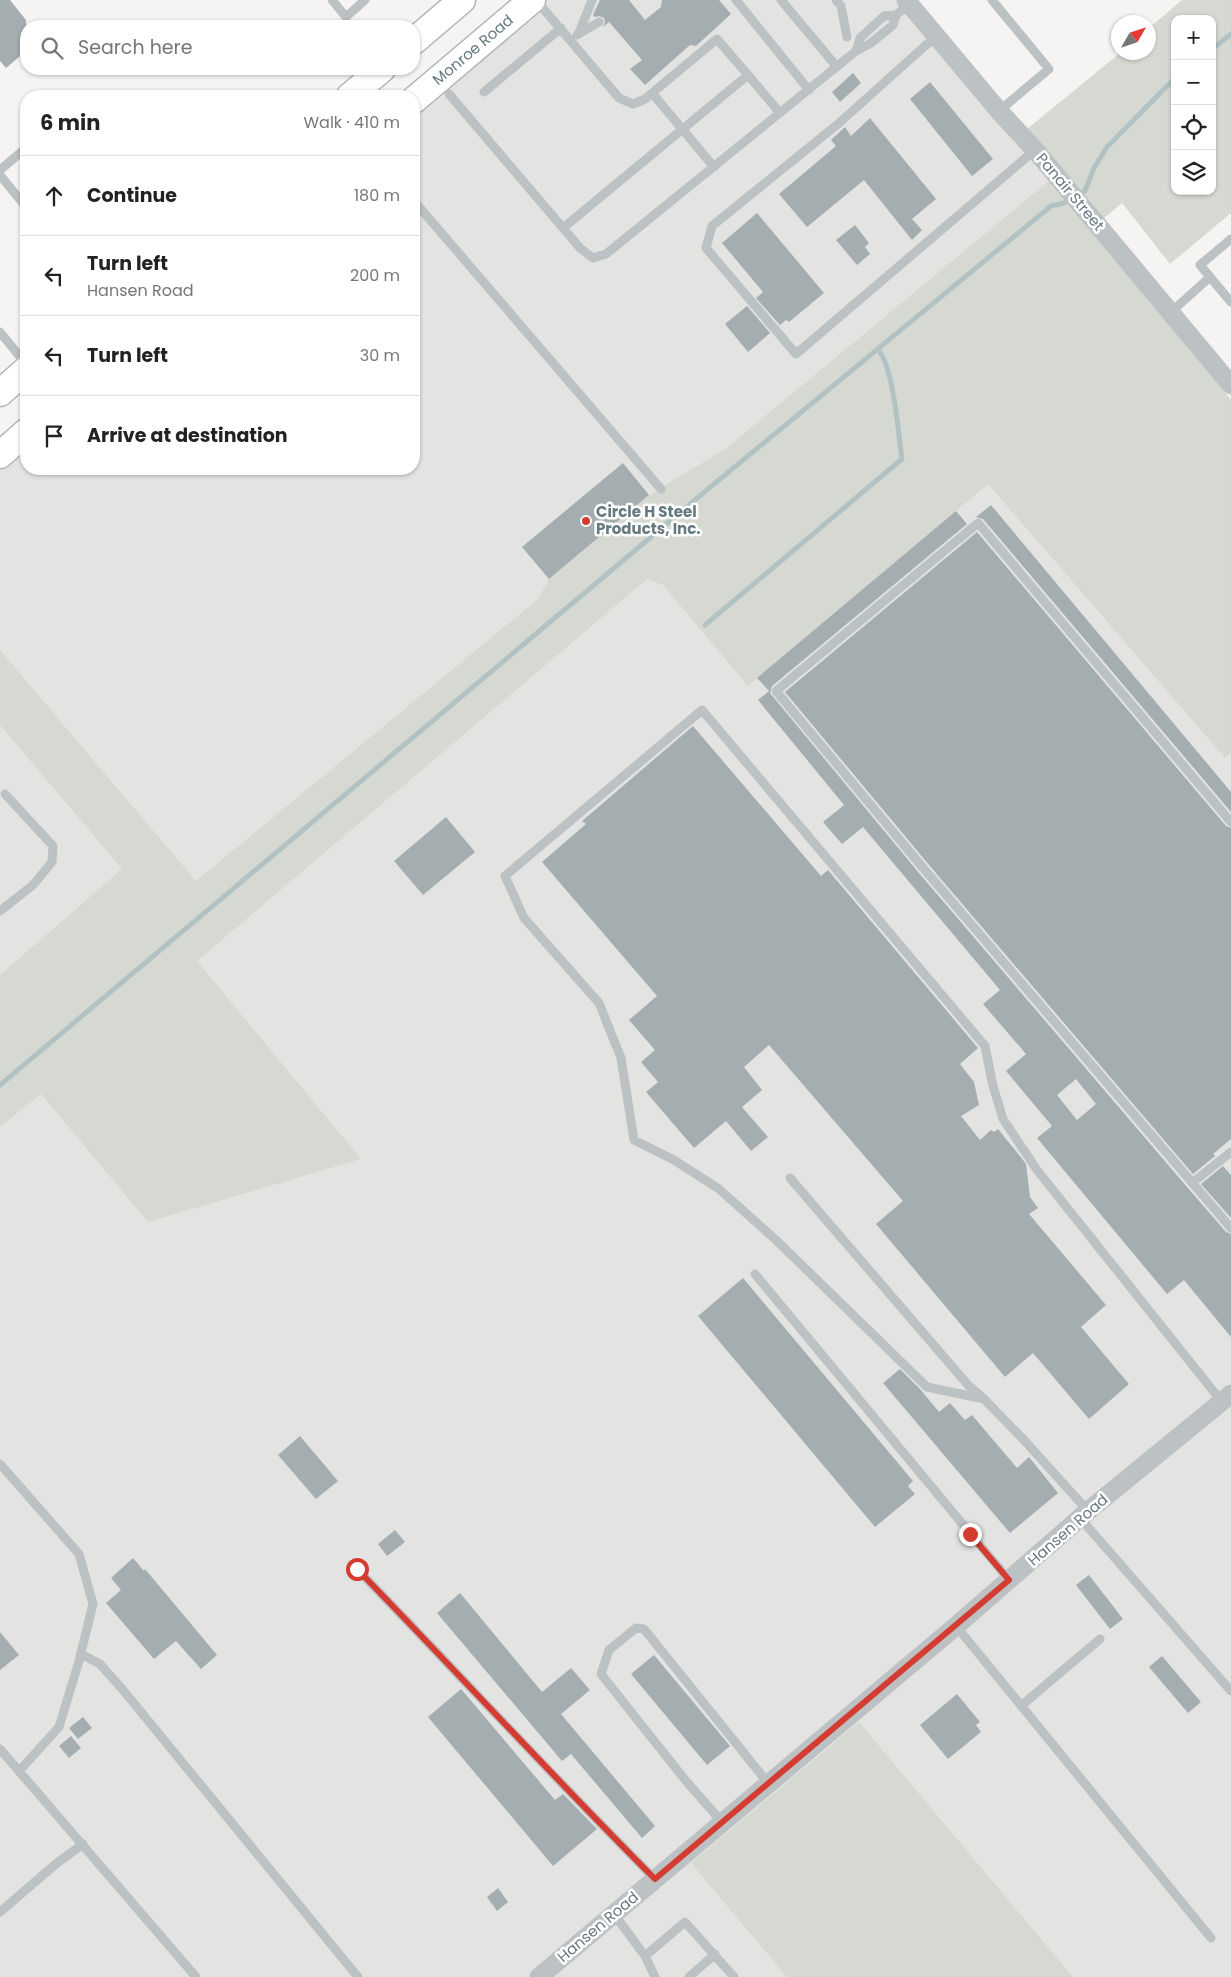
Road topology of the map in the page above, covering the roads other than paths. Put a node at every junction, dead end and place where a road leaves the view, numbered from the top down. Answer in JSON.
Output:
{"nodes":[{"id":1,"x":332,"y":0,"type":"edge"},
{"id":2,"x":365,"y":0,"type":"edge"},
{"id":3,"x":462,"y":0,"type":"edge"},
{"id":4,"x":532,"y":0,"type":"edge"},
{"id":5,"x":536,"y":0,"type":"edge"},
{"id":6,"x":592,"y":0,"type":"edge"},
{"id":7,"x":736,"y":0,"type":"edge"},
{"id":8,"x":781,"y":0,"type":"edge"},
{"id":9,"x":836,"y":0,"type":"edge"},
{"id":10,"x":992,"y":0,"type":"edge"},
{"id":11,"x":904,"y":6,"type":"edge"},
{"id":12,"x":600,"y":22,"type":"dead end"},
{"id":13,"x":561,"y":28,"type":"junction"},
{"id":14,"x":579,"y":33,"type":"junction"},
{"id":15,"x":936,"y":36,"type":"junction"},
{"id":16,"x":420,"y":37,"type":"edge"},
{"id":17,"x":571,"y":40,"type":"junction"},
{"id":18,"x":853,"y":53,"type":"junction"},
{"id":19,"x":836,"y":67,"type":"junction"},
{"id":20,"x":375,"y":75,"type":"edge"},
{"id":21,"x":748,"y":75,"type":"junction"},
{"id":22,"x":357,"y":90,"type":"edge"},
{"id":23,"x":809,"y":90,"type":"junction"},
{"id":24,"x":484,"y":92,"type":"dead end"},
{"id":25,"x":652,"y":93,"type":"junction"},
{"id":26,"x":449,"y":94,"type":"dead end"},
{"id":27,"x":420,"y":95,"type":"edge"},
{"id":28,"x":999,"y":111,"type":"junction"},
{"id":29,"x":780,"y":113,"type":"junction"},
{"id":30,"x":683,"y":129,"type":"junction"},
{"id":31,"x":20,"y":153,"type":"edge"},
{"id":32,"x":1038,"y":154,"type":"junction"},
{"id":33,"x":714,"y":167,"type":"junction"},
{"id":34,"x":0,"y":170,"type":"edge"},
{"id":35,"x":0,"y":175,"type":"edge"},
{"id":36,"x":20,"y":200,"type":"edge"},
{"id":37,"x":420,"y":208,"type":"edge"},
{"id":38,"x":564,"y":228,"type":"junction"},
{"id":39,"x":1231,"y":239,"type":"edge"},
{"id":40,"x":1210,"y":277,"type":"junction"},
{"id":41,"x":1231,"y":302,"type":"edge"},
{"id":42,"x":1170,"y":313,"type":"junction"},
{"id":43,"x":0,"y":332,"type":"edge"},
{"id":44,"x":20,"y":357,"type":"edge"},
{"id":45,"x":20,"y":375,"type":"edge"},
{"id":46,"x":1231,"y":385,"type":"edge"},
{"id":47,"x":0,"y":393,"type":"edge"},
{"id":48,"x":20,"y":437,"type":"edge"},
{"id":49,"x":0,"y":455,"type":"edge"},
{"id":50,"x":661,"y":489,"type":"dead end"},
{"id":51,"x":5,"y":794,"type":"dead end"},
{"id":52,"x":1231,"y":822,"type":"edge"},
{"id":53,"x":0,"y":911,"type":"edge"},
{"id":54,"x":1231,"y":1152,"type":"edge"},
{"id":55,"x":790,"y":1178,"type":"dead end"},
{"id":56,"x":1192,"y":1184,"type":"junction"},
{"id":57,"x":1231,"y":1228,"type":"edge"},
{"id":58,"x":755,"y":1274,"type":"dead end"},
{"id":59,"x":1226,"y":1398,"type":"edge"},
{"id":60,"x":984,"y":1399,"type":"junction"},
{"id":61,"x":0,"y":1464,"type":"edge"},
{"id":62,"x":1084,"y":1515,"type":"junction"},
{"id":63,"x":357,"y":1569,"type":"dead end"},
{"id":64,"x":1009,"y":1580,"type":"junction"},
{"id":65,"x":956,"y":1626,"type":"junction"},
{"id":66,"x":1100,"y":1638,"type":"dead end"},
{"id":67,"x":81,"y":1654,"type":"junction"},
{"id":68,"x":1231,"y":1691,"type":"edge"},
{"id":69,"x":1022,"y":1705,"type":"junction"},
{"id":70,"x":0,"y":1749,"type":"edge"},
{"id":71,"x":20,"y":1770,"type":"junction"},
{"id":72,"x":768,"y":1783,"type":"junction"},
{"id":73,"x":722,"y":1822,"type":"junction"},
{"id":74,"x":83,"y":1844,"type":"junction"},
{"id":75,"x":655,"y":1879,"type":"junction"},
{"id":76,"x":0,"y":1912,"type":"edge"},
{"id":77,"x":614,"y":1914,"type":"junction"},
{"id":78,"x":1211,"y":1938,"type":"dead end"},
{"id":79,"x":715,"y":1954,"type":"junction"},
{"id":80,"x":645,"y":1956,"type":"junction"},
{"id":81,"x":196,"y":1977,"type":"edge"},
{"id":82,"x":358,"y":1977,"type":"edge"},
{"id":83,"x":539,"y":1977,"type":"edge"},
{"id":84,"x":655,"y":1977,"type":"edge"},
{"id":85,"x":689,"y":1977,"type":"edge"},
{"id":86,"x":734,"y":1977,"type":"edge"}],
"edges":[{"from":1,"to":2,"type":"lane"},
{"from":3,"to":16,"type":"main road"},
{"from":4,"to":27,"type":"main road","name":"Monroe Road"},
{"from":5,"to":13,"type":"lane"},
{"from":6,"to":14,"type":"lane"},
{"from":7,"to":23,"type":"lane"},
{"from":8,"to":19,"type":"lane"},
{"from":9,"to":18,"type":"lane"},
{"from":10,"to":28,"type":"lane"},
{"from":11,"to":15,"type":"street","name":"Panair Street"},
{"from":11,"to":18,"type":"lane"},
{"from":12,"to":14,"type":"lane"},
{"from":13,"to":17,"type":"lane"},
{"from":13,"to":24,"type":"lane"},
{"from":14,"to":17,"type":"lane"},
{"from":15,"to":28,"type":"street","name":"Panair Street"},
{"from":15,"to":32,"type":"lane"},
{"from":17,"to":25,"type":"lane"},
{"from":18,"to":19,"type":"lane"},
{"from":19,"to":23,"type":"lane"},
{"from":20,"to":22,"type":"main road"},
{"from":21,"to":25,"type":"lane"},
{"from":21,"to":29,"type":"lane"},
{"from":21,"to":30,"type":"lane"},
{"from":23,"to":29,"type":"lane"},
{"from":25,"to":30,"type":"lane"},
{"from":26,"to":38,"type":"lane"},
{"from":28,"to":32,"type":"street","name":"Panair Street"},
{"from":29,"to":33,"type":"lane"},
{"from":30,"to":33,"type":"lane"},
{"from":30,"to":38,"type":"lane"},
{"from":31,"to":34,"type":"lane"},
{"from":32,"to":42,"type":"street","name":"Panair Street"},
{"from":33,"to":38,"type":"lane"},
{"from":35,"to":36,"type":"lane"},
{"from":37,"to":50,"type":"lane"},
{"from":39,"to":40,"type":"lane"},
{"from":40,"to":41,"type":"lane"},
{"from":40,"to":42,"type":"lane"},
{"from":42,"to":46,"type":"street","name":"Panair Street"},
{"from":43,"to":44,"type":"lane"},
{"from":45,"to":47,"type":"main road"},
{"from":48,"to":49,"type":"main road"},
{"from":51,"to":53,"type":"lane"},
{"from":52,"to":56,"type":"lane"},
{"from":54,"to":56,"type":"lane"},
{"from":55,"to":60,"type":"lane"},
{"from":56,"to":57,"type":"lane"},
{"from":58,"to":64,"type":"lane"},
{"from":59,"to":60,"type":"lane"},
{"from":59,"to":62,"type":"street","name":"Hansen Road"},
{"from":60,"to":62,"type":"lane"},
{"from":61,"to":67,"type":"lane"},
{"from":62,"to":64,"type":"street","name":"Hansen Road"},
{"from":62,"to":68,"type":"lane"},
{"from":63,"to":75,"type":"lane"},
{"from":64,"to":65,"type":"street","name":"Hansen Road"},
{"from":65,"to":69,"type":"lane"},
{"from":65,"to":72,"type":"street","name":"Hansen Road"},
{"from":66,"to":69,"type":"lane"},
{"from":67,"to":71,"type":"lane"},
{"from":67,"to":82,"type":"lane"},
{"from":69,"to":78,"type":"lane"},
{"from":70,"to":71,"type":"lane"},
{"from":71,"to":74,"type":"lane"},
{"from":72,"to":73,"type":"street","name":"Hansen Road"},
{"from":72,"to":73,"type":"lane"},
{"from":73,"to":75,"type":"street","name":"Hansen Road"},
{"from":74,"to":76,"type":"lane"},
{"from":74,"to":81,"type":"lane"},
{"from":75,"to":77,"type":"street","name":"Hansen Road"},
{"from":77,"to":80,"type":"lane"},
{"from":77,"to":83,"type":"street","name":"Hansen Road"},
{"from":79,"to":80,"type":"lane"},
{"from":79,"to":85,"type":"lane"},
{"from":79,"to":86,"type":"lane"},
{"from":80,"to":84,"type":"lane"}]}
